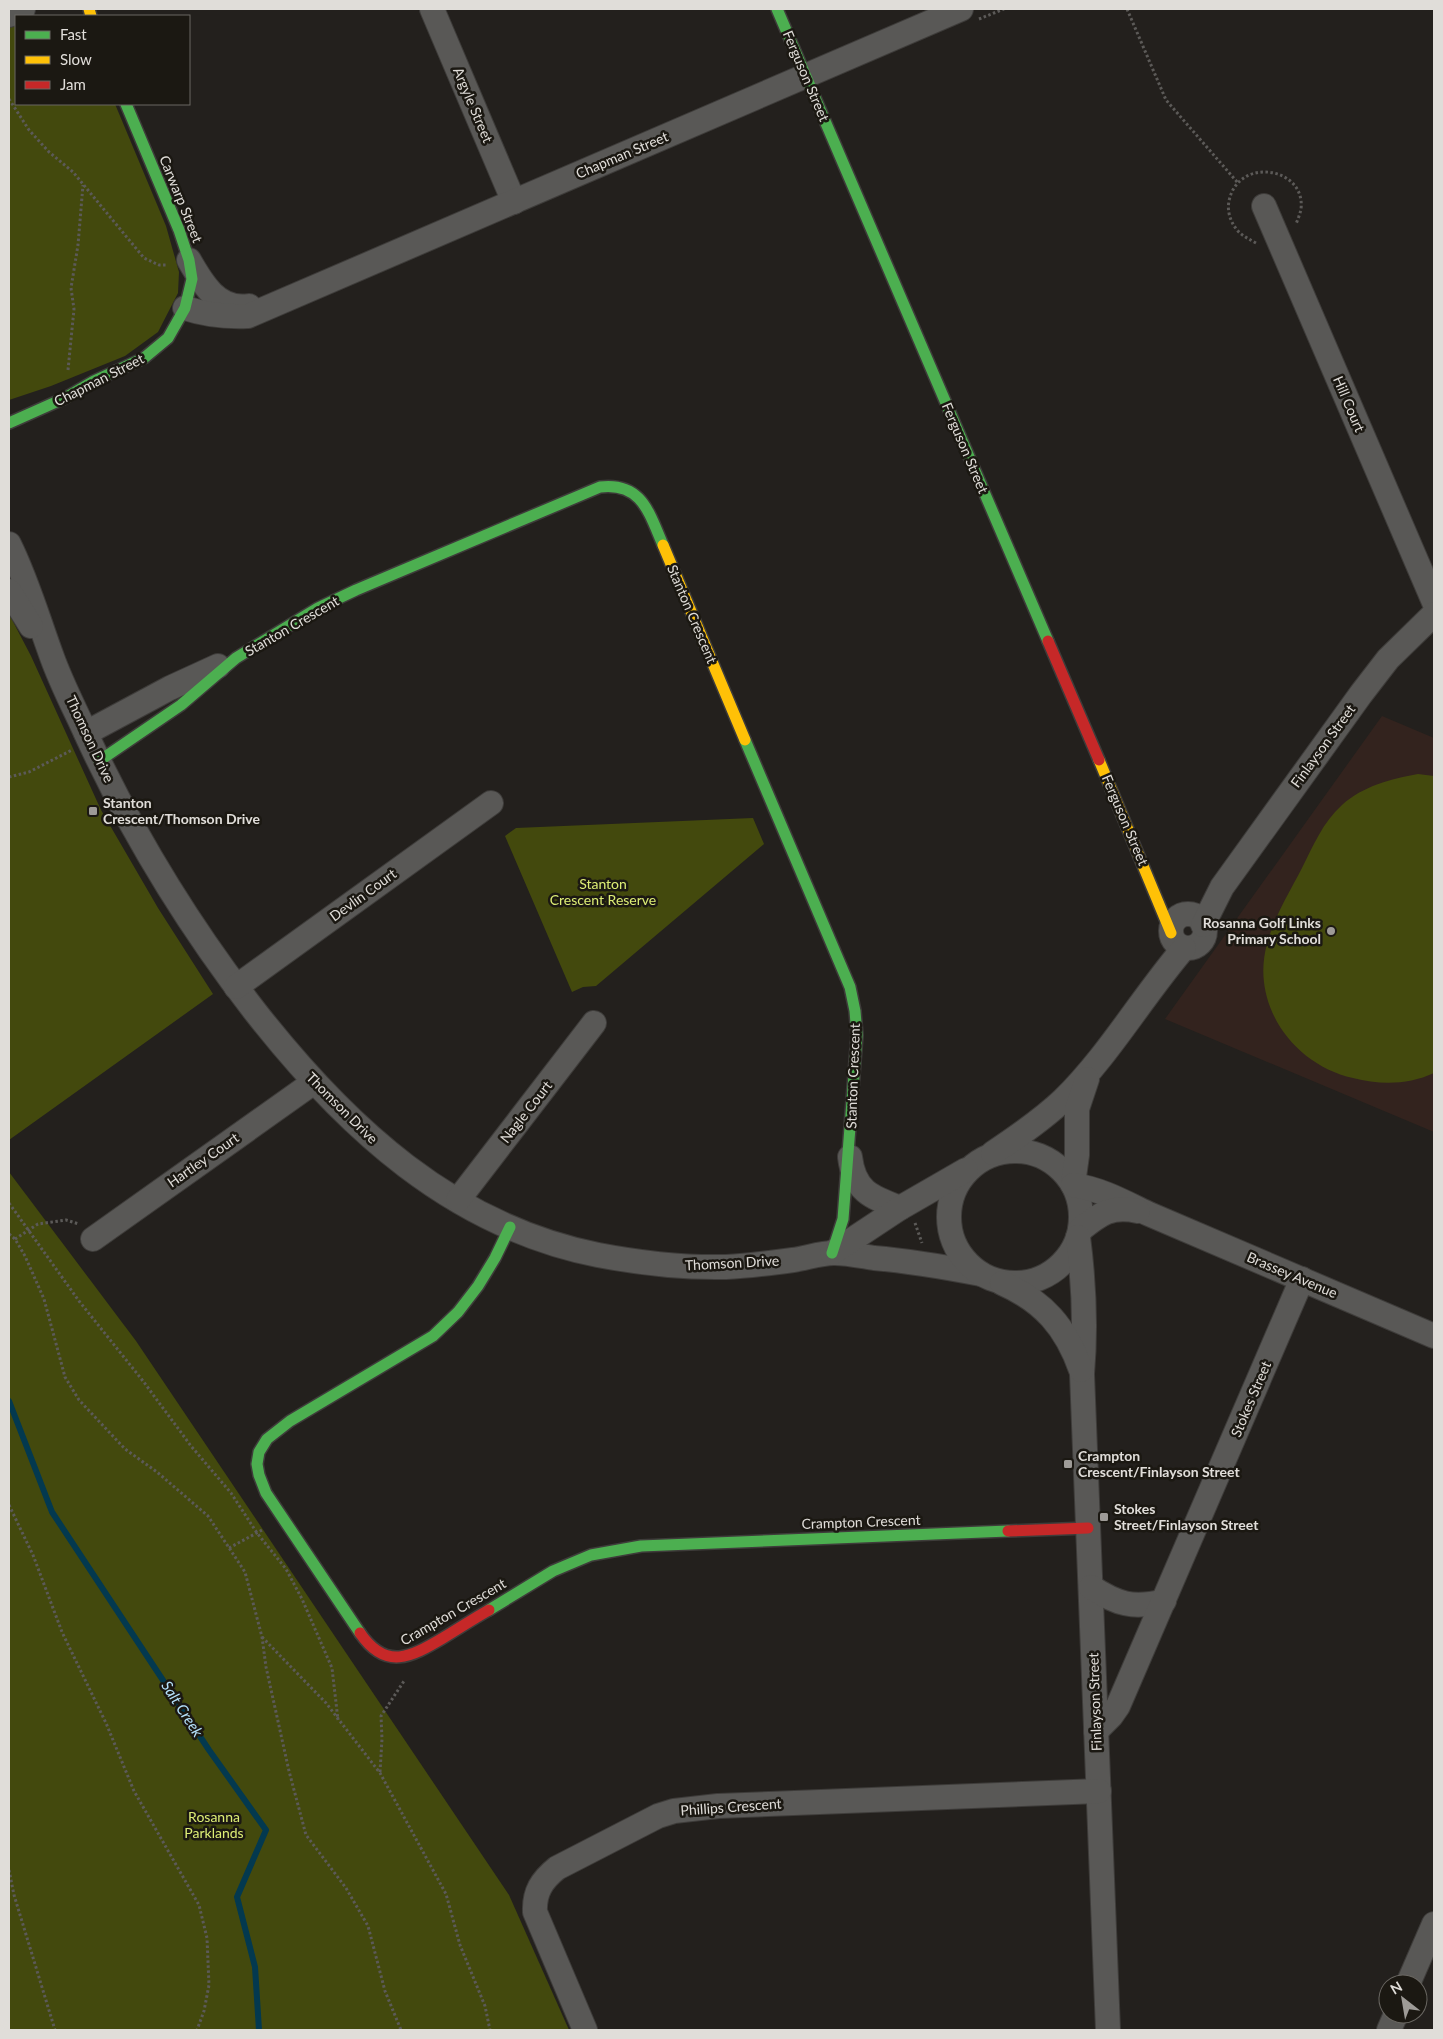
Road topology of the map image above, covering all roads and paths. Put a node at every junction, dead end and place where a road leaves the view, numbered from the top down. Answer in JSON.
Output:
{"nodes":[{"id":1,"x":23,"y":9,"type":"edge"},
{"id":2,"x":432,"y":9,"type":"edge"},
{"id":3,"x":777,"y":9,"type":"edge"},
{"id":4,"x":961,"y":9,"type":"edge"},
{"id":5,"x":1127,"y":9,"type":"edge"},
{"id":6,"x":9,"y":15,"type":"edge"},
{"id":7,"x":806,"y":76,"type":"junction"},
{"id":8,"x":9,"y":100,"type":"edge"},
{"id":9,"x":126,"y":105,"type":"edge"},
{"id":10,"x":1238,"y":183,"type":"dead end"},
{"id":11,"x":83,"y":184,"type":"junction"},
{"id":12,"x":514,"y":202,"type":"junction"},
{"id":13,"x":1264,"y":206,"type":"dead end"},
{"id":14,"x":189,"y":260,"type":"junction"},
{"id":15,"x":283,"y":300,"type":"junction"},
{"id":16,"x":185,"y":308,"type":"junction"},
{"id":17,"x":68,"y":370,"type":"dead end"},
{"id":18,"x":94,"y":381,"type":"junction"},
{"id":19,"x":38,"y":397,"type":"dead end"},
{"id":20,"x":9,"y":423,"type":"edge"},
{"id":21,"x":9,"y":544,"type":"edge"},
{"id":22,"x":9,"y":591,"type":"edge"},
{"id":23,"x":1434,"y":602,"type":"edge"},
{"id":24,"x":1434,"y":614,"type":"edge"},
{"id":25,"x":236,"y":658,"type":"junction"},
{"id":26,"x":54,"y":661,"type":"junction"},
{"id":27,"x":88,"y":737,"type":"junction"},
{"id":28,"x":99,"y":761,"type":"junction"},
{"id":29,"x":9,"y":777,"type":"edge"},
{"id":30,"x":491,"y":804,"type":"dead end"},
{"id":31,"x":1153,"y":887,"type":"joint"},
{"id":32,"x":1184,"y":929,"type":"junction"},
{"id":33,"x":236,"y":987,"type":"junction"},
{"id":34,"x":594,"y":1023,"type":"dead end"},
{"id":35,"x":1090,"y":1070,"type":"junction"},
{"id":36,"x":314,"y":1082,"type":"junction"},
{"id":37,"x":849,"y":1155,"type":"junction"},
{"id":38,"x":983,"y":1160,"type":"junction"},
{"id":39,"x":1073,"y":1184,"type":"junction"},
{"id":40,"x":458,"y":1200,"type":"junction"},
{"id":41,"x":9,"y":1203,"type":"edge"},
{"id":42,"x":900,"y":1208,"type":"junction"},
{"id":43,"x":1149,"y":1214,"type":"junction"},
{"id":44,"x":510,"y":1227,"type":"junction"},
{"id":45,"x":27,"y":1231,"type":"junction"},
{"id":46,"x":9,"y":1234,"type":"edge"},
{"id":47,"x":1079,"y":1234,"type":"junction"},
{"id":48,"x":15,"y":1239,"type":"junction"},
{"id":49,"x":93,"y":1239,"type":"joint"},
{"id":50,"x":832,"y":1253,"type":"junction"},
{"id":51,"x":986,"y":1276,"type":"junction"},
{"id":52,"x":1302,"y":1280,"type":"junction"},
{"id":53,"x":1434,"y":1336,"type":"edge"},
{"id":54,"x":1082,"y":1374,"type":"junction"},
{"id":55,"x":9,"y":1505,"type":"edge"},
{"id":56,"x":283,"y":1518,"type":"junction"},
{"id":57,"x":1088,"y":1528,"type":"junction"},
{"id":58,"x":257,"y":1532,"type":"junction"},
{"id":59,"x":229,"y":1548,"type":"junction"},
{"id":60,"x":1091,"y":1587,"type":"junction"},
{"id":61,"x":1164,"y":1601,"type":"junction"},
{"id":62,"x":262,"y":1637,"type":"junction"},
{"id":63,"x":405,"y":1658,"type":"junction"},
{"id":64,"x":338,"y":1720,"type":"junction"},
{"id":65,"x":1096,"y":1731,"type":"junction"},
{"id":66,"x":380,"y":1773,"type":"junction"},
{"id":67,"x":1099,"y":1791,"type":"junction"},
{"id":68,"x":9,"y":1870,"type":"edge"},
{"id":69,"x":1434,"y":1924,"type":"edge"},
{"id":70,"x":1412,"y":1974,"type":"edge"},
{"id":71,"x":55,"y":2030,"type":"edge"},
{"id":72,"x":198,"y":2030,"type":"edge"},
{"id":73,"x":401,"y":2030,"type":"edge"},
{"id":74,"x":490,"y":2030,"type":"edge"},
{"id":75,"x":585,"y":2030,"type":"edge"},
{"id":76,"x":1108,"y":2030,"type":"edge"}],
"edges":[{"from":1,"to":6,"type":"street"},
{"from":2,"to":12,"type":"street","name":"Argyle Street"},
{"from":3,"to":7,"type":"street","name":"Ferguson Street"},
{"from":4,"to":7,"type":"street","name":"Chapman Street"},
{"from":5,"to":10,"type":"path"},
{"from":7,"to":12,"type":"street","name":"Chapman Street"},
{"from":7,"to":31,"type":"street","name":"Ferguson Street"},
{"from":8,"to":11,"type":"path"},
{"from":9,"to":14,"type":"street","name":"Carwarp Street"},
{"from":11,"to":14,"type":"path"},
{"from":11,"to":17,"type":"path"},
{"from":12,"to":15,"type":"street","name":"Chapman Street"},
{"from":13,"to":23,"type":"street","name":"Hill Court"},
{"from":14,"to":15,"type":"street","name":"Chapman Street"},
{"from":14,"to":16,"type":"street","name":"Carwarp Street"},
{"from":15,"to":16,"type":"street","name":"Chapman Street"},
{"from":16,"to":18,"type":"street","name":"Chapman Street"},
{"from":18,"to":19,"type":"street"},
{"from":18,"to":20,"type":"street","name":"Chapman Street"},
{"from":21,"to":26,"type":"street","name":"Thomson Drive"},
{"from":22,"to":26,"type":"street","name":"Thomson Drive"},
{"from":24,"to":32,"type":"street","name":"Finlayson Street"},
{"from":25,"to":27,"type":"street","name":"Stanton Crescent"},
{"from":25,"to":28,"type":"street","name":"Stanton Crescent"},
{"from":25,"to":37,"type":"street","name":"Stanton Crescent"},
{"from":26,"to":27,"type":"street","name":"Thomson Drive"},
{"from":27,"to":28,"type":"street","name":"Thomson Drive"},
{"from":27,"to":29,"type":"path"},
{"from":28,"to":33,"type":"street","name":"Thomson Drive"},
{"from":30,"to":33,"type":"street","name":"Devlin Court"},
{"from":31,"to":32,"type":"street","name":"Ferguson Street"},
{"from":32,"to":35,"type":"street"},
{"from":33,"to":36,"type":"street","name":"Thomson Drive"},
{"from":34,"to":40,"type":"street","name":"Nagle Court"},
{"from":35,"to":38,"type":"street"},
{"from":35,"to":39,"type":"street"},
{"from":36,"to":40,"type":"street","name":"Thomson Drive"},
{"from":36,"to":49,"type":"street","name":"Hartley Court"},
{"from":37,"to":42,"type":"street","name":"Stanton Crescent"},
{"from":37,"to":50,"type":"street","name":"Stanton Crescent"},
{"from":38,"to":39,"type":"street"},
{"from":38,"to":42,"type":"street","name":"Thomson Drive"},
{"from":38,"to":51,"type":"street"},
{"from":39,"to":43,"type":"street","name":"Brassey Avenue"},
{"from":39,"to":47,"type":"street"},
{"from":40,"to":44,"type":"street","name":"Thomson Drive"},
{"from":41,"to":45,"type":"path"},
{"from":42,"to":50,"type":"street","name":"Thomson Drive"},
{"from":43,"to":47,"type":"street","name":"Brassey Avenue"},
{"from":43,"to":52,"type":"street","name":"Brassey Avenue"},
{"from":44,"to":50,"type":"street","name":"Thomson Drive"},
{"from":44,"to":56,"type":"street","name":"Crampton Crescent"},
{"from":45,"to":48,"type":"path"},
{"from":45,"to":49,"type":"path"},
{"from":45,"to":58,"type":"path"},
{"from":46,"to":48,"type":"path"},
{"from":47,"to":51,"type":"street"},
{"from":47,"to":54,"type":"street","name":"Finlayson Street"},
{"from":48,"to":59,"type":"path"},
{"from":50,"to":51,"type":"street","name":"Thomson Drive"},
{"from":51,"to":54,"type":"street","name":"Finlayson Street"},
{"from":52,"to":53,"type":"street","name":"Brassey Avenue"},
{"from":52,"to":61,"type":"street","name":"Stokes Street"},
{"from":54,"to":57,"type":"street","name":"Finlayson Street"},
{"from":55,"to":72,"type":"path"},
{"from":56,"to":58,"type":"path"},
{"from":56,"to":63,"type":"street","name":"Crampton Crescent"},
{"from":57,"to":60,"type":"street","name":"Finlayson Street"},
{"from":57,"to":63,"type":"street","name":"Crampton Crescent"},
{"from":58,"to":59,"type":"path"},
{"from":58,"to":64,"type":"path"},
{"from":59,"to":62,"type":"path"},
{"from":60,"to":61,"type":"street"},
{"from":60,"to":65,"type":"street","name":"Finlayson Street"},
{"from":61,"to":65,"type":"street","name":"Stokes Street"},
{"from":62,"to":64,"type":"path"},
{"from":62,"to":73,"type":"path"},
{"from":63,"to":66,"type":"path"},
{"from":64,"to":66,"type":"path"},
{"from":65,"to":67,"type":"street","name":"Finlayson Street"},
{"from":66,"to":74,"type":"path"},
{"from":67,"to":75,"type":"street","name":"Phillips Crescent"},
{"from":67,"to":76,"type":"street","name":"Finlayson Street"},
{"from":68,"to":71,"type":"path"},
{"from":69,"to":70,"type":"street"}]}
